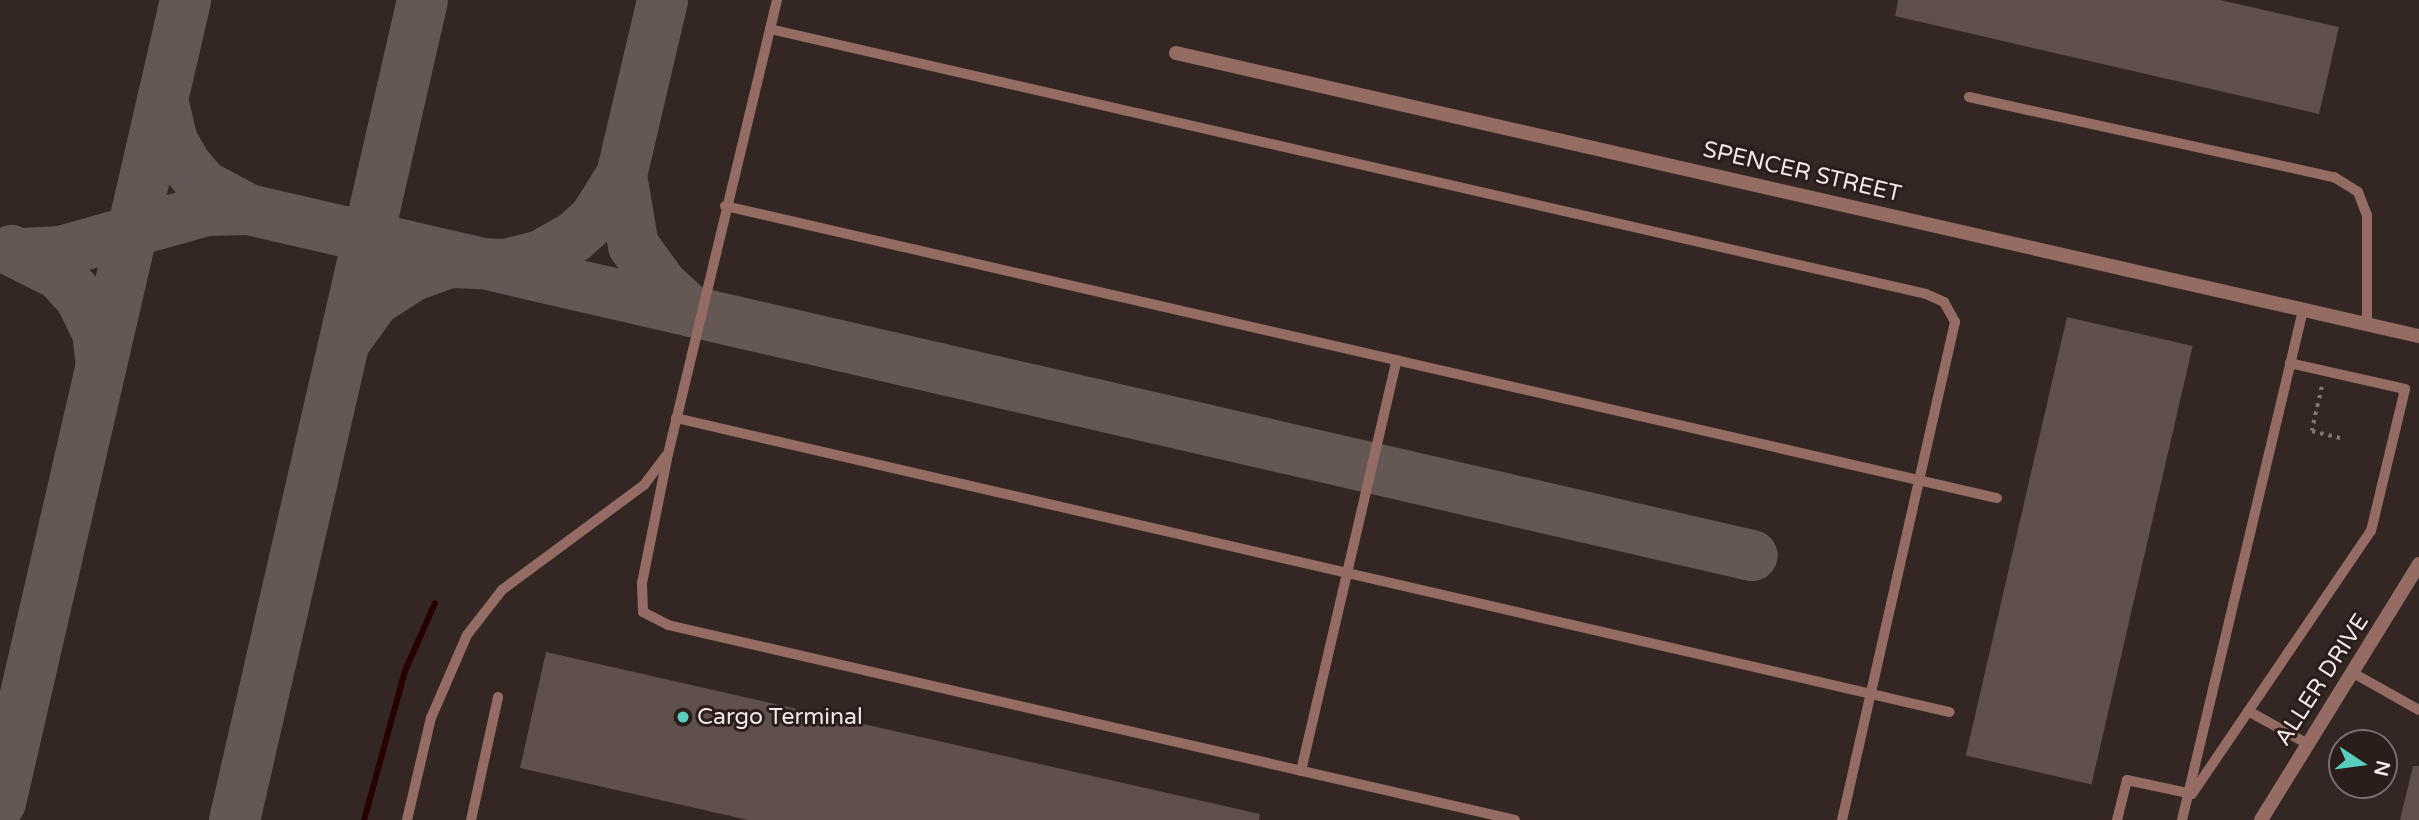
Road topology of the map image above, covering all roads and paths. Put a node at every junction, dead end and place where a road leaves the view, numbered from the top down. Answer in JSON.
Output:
{"nodes":[{"id":1,"x":777,"y":0,"type":"edge"},
{"id":2,"x":770,"y":29,"type":"junction"},
{"id":3,"x":1176,"y":53,"type":"dead end"},
{"id":4,"x":1969,"y":97,"type":"dead end"},
{"id":5,"x":725,"y":206,"type":"junction"},
{"id":6,"x":2303,"y":310,"type":"junction"},
{"id":7,"x":2367,"y":324,"type":"junction"},
{"id":8,"x":2419,"y":336,"type":"edge"},
{"id":9,"x":1397,"y":360,"type":"junction"},
{"id":10,"x":2290,"y":363,"type":"junction"},
{"id":11,"x":2322,"y":387,"type":"dead end"},
{"id":12,"x":676,"y":418,"type":"junction"},
{"id":13,"x":2341,"y":438,"type":"dead end"},
{"id":14,"x":667,"y":454,"type":"junction"},
{"id":15,"x":1919,"y":480,"type":"junction"},
{"id":16,"x":1997,"y":498,"type":"dead end"},
{"id":17,"x":2419,"y":564,"type":"edge"},
{"id":18,"x":1348,"y":573,"type":"junction"},
{"id":19,"x":2355,"y":674,"type":"junction"},
{"id":20,"x":1869,"y":693,"type":"junction"},
{"id":21,"x":498,"y":698,"type":"dead end"},
{"id":22,"x":2419,"y":710,"type":"edge"},
{"id":23,"x":2248,"y":711,"type":"junction"},
{"id":24,"x":1949,"y":712,"type":"dead end"},
{"id":25,"x":2308,"y":744,"type":"junction"},
{"id":26,"x":1301,"y":771,"type":"junction"},
{"id":27,"x":2192,"y":794,"type":"junction"},
{"id":28,"x":407,"y":820,"type":"edge"},
{"id":29,"x":471,"y":820,"type":"edge"},
{"id":30,"x":1515,"y":820,"type":"edge"},
{"id":31,"x":1842,"y":820,"type":"edge"},
{"id":32,"x":2118,"y":820,"type":"edge"},
{"id":33,"x":2182,"y":820,"type":"edge"},
{"id":34,"x":2261,"y":820,"type":"edge"}],
"edges":[{"from":1,"to":2,"type":"lane"},
{"from":2,"to":5,"type":"lane"},
{"from":2,"to":15,"type":"lane"},
{"from":3,"to":6,"type":"street","name":"SPENCER STREET"},
{"from":4,"to":7,"type":"lane"},
{"from":5,"to":9,"type":"lane"},
{"from":5,"to":12,"type":"lane"},
{"from":6,"to":7,"type":"street","name":"SPENCER STREET"},
{"from":6,"to":10,"type":"lane"},
{"from":7,"to":8,"type":"street","name":"SPENCER STREET"},
{"from":9,"to":15,"type":"lane"},
{"from":9,"to":18,"type":"lane"},
{"from":10,"to":23,"type":"lane"},
{"from":10,"to":27,"type":"lane"},
{"from":11,"to":13,"type":"path"},
{"from":12,"to":14,"type":"lane"},
{"from":12,"to":18,"type":"lane"},
{"from":14,"to":26,"type":"lane"},
{"from":14,"to":28,"type":"lane"},
{"from":15,"to":16,"type":"lane"},
{"from":15,"to":20,"type":"lane"},
{"from":17,"to":19,"type":"street","name":"ALLER DRIVE"},
{"from":18,"to":20,"type":"lane"},
{"from":18,"to":26,"type":"lane"},
{"from":19,"to":22,"type":"lane"},
{"from":19,"to":25,"type":"street","name":"ALLER DRIVE"},
{"from":20,"to":24,"type":"lane"},
{"from":20,"to":31,"type":"lane"},
{"from":21,"to":29,"type":"lane"},
{"from":23,"to":25,"type":"lane"},
{"from":23,"to":27,"type":"lane"},
{"from":25,"to":34,"type":"street","name":"ALLER DRIVE"},
{"from":26,"to":30,"type":"lane"},
{"from":27,"to":32,"type":"lane"},
{"from":27,"to":33,"type":"lane"}]}
